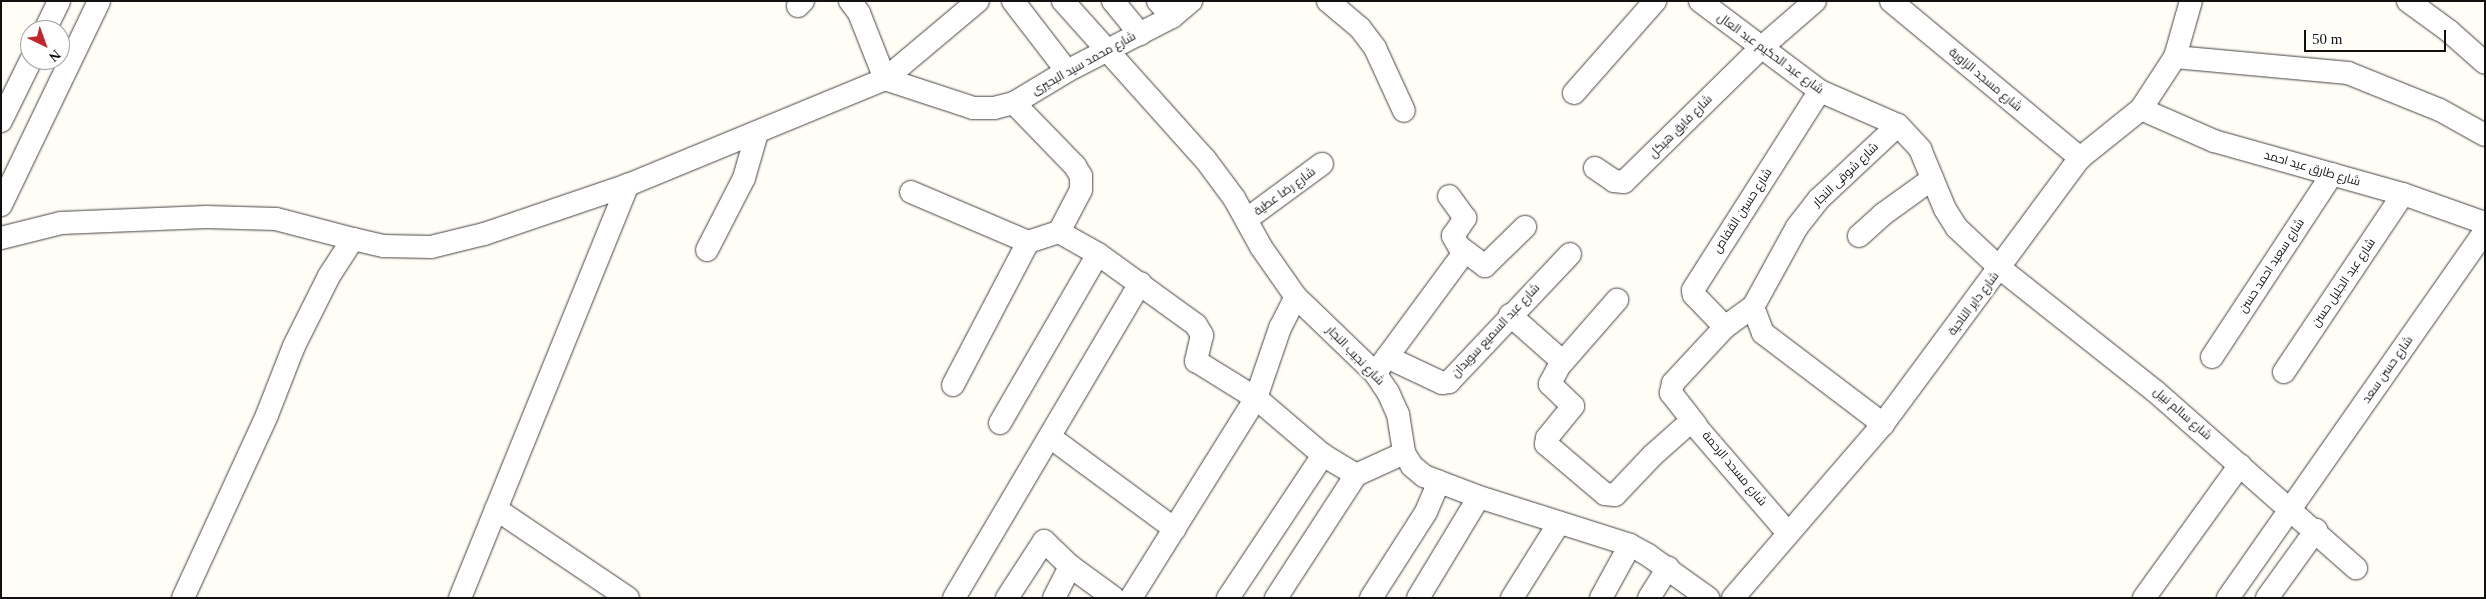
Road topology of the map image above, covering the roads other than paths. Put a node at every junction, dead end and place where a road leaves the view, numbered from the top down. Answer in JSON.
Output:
{"nodes":[{"id":1,"x":59,"y":1,"type":"edge"},
{"id":2,"x":99,"y":1,"type":"edge"},
{"id":3,"x":850,"y":1,"type":"edge"},
{"id":4,"x":978,"y":1,"type":"edge"},
{"id":5,"x":1013,"y":1,"type":"edge"},
{"id":6,"x":1063,"y":1,"type":"edge"},
{"id":7,"x":1113,"y":1,"type":"edge"},
{"id":8,"x":1191,"y":1,"type":"edge"},
{"id":9,"x":1328,"y":1,"type":"edge"},
{"id":10,"x":1655,"y":1,"type":"edge"},
{"id":11,"x":1700,"y":1,"type":"edge"},
{"id":12,"x":1815,"y":1,"type":"edge"},
{"id":13,"x":1891,"y":1,"type":"edge"},
{"id":14,"x":2191,"y":1,"type":"edge"},
{"id":15,"x":2408,"y":1,"type":"edge"},
{"id":16,"x":1165,"y":9,"type":"edge"},
{"id":17,"x":50,"y":20,"type":"edge"},
{"id":18,"x":1140,"y":34,"type":"junction"},
{"id":19,"x":1762,"y":47,"type":"junction"},
{"id":20,"x":1109,"y":51,"type":"junction"},
{"id":21,"x":2175,"y":57,"type":"junction"},
{"id":22,"x":2485,"y":63,"type":"edge"},
{"id":23,"x":26,"y":70,"type":"edge"},
{"id":24,"x":1067,"y":71,"type":"junction"},
{"id":25,"x":885,"y":79,"type":"junction"},
{"id":26,"x":1820,"y":91,"type":"junction"},
{"id":27,"x":1574,"y":93,"type":"dead end"},
{"id":28,"x":1014,"y":104,"type":"junction"},
{"id":29,"x":2142,"y":109,"type":"junction"},
{"id":30,"x":1404,"y":111,"type":"dead end"},
{"id":31,"x":1,"y":121,"type":"edge"},
{"id":32,"x":1898,"y":125,"type":"junction"},
{"id":33,"x":757,"y":133,"type":"junction"},
{"id":34,"x":2485,"y":135,"type":"edge"},
{"id":35,"x":2080,"y":158,"type":"junction"},
{"id":36,"x":1322,"y":164,"type":"dead end"},
{"id":37,"x":1595,"y":168,"type":"dead end"},
{"id":38,"x":2332,"y":174,"type":"junction"},
{"id":39,"x":1932,"y":179,"type":"junction"},
{"id":40,"x":628,"y":185,"type":"junction"},
{"id":41,"x":911,"y":192,"type":"dead end"},
{"id":42,"x":2403,"y":194,"type":"junction"},
{"id":43,"x":1449,"y":196,"type":"dead end"},
{"id":44,"x":1,"y":205,"type":"edge"},
{"id":45,"x":1247,"y":219,"type":"junction"},
{"id":46,"x":2485,"y":223,"type":"edge"},
{"id":47,"x":1525,"y":227,"type":"dead end"},
{"id":48,"x":2485,"y":231,"type":"edge"},
{"id":49,"x":1059,"y":232,"type":"junction"},
{"id":50,"x":1859,"y":236,"type":"dead end"},
{"id":51,"x":1,"y":238,"type":"edge"},
{"id":52,"x":353,"y":239,"type":"junction"},
{"id":53,"x":1028,"y":242,"type":"junction"},
{"id":54,"x":1461,"y":248,"type":"junction"},
{"id":55,"x":707,"y":250,"type":"dead end"},
{"id":56,"x":1098,"y":254,"type":"junction"},
{"id":57,"x":1570,"y":254,"type":"dead end"},
{"id":58,"x":2001,"y":268,"type":"junction"},
{"id":59,"x":1140,"y":283,"type":"junction"},
{"id":60,"x":1296,"y":297,"type":"junction"},
{"id":61,"x":1617,"y":300,"type":"dead end"},
{"id":62,"x":1753,"y":307,"type":"junction"},
{"id":63,"x":1510,"y":315,"type":"junction"},
{"id":64,"x":1725,"y":327,"type":"junction"},
{"id":65,"x":2212,"y":357,"type":"dead end"},
{"id":66,"x":1562,"y":363,"type":"junction"},
{"id":67,"x":1381,"y":365,"type":"junction"},
{"id":68,"x":2284,"y":372,"type":"dead end"},
{"id":69,"x":954,"y":385,"type":"dead end"},
{"id":70,"x":1256,"y":398,"type":"junction"},
{"id":71,"x":1000,"y":423,"type":"dead end"},
{"id":72,"x":1883,"y":424,"type":"junction"},
{"id":73,"x":1696,"y":425,"type":"junction"},
{"id":74,"x":1050,"y":437,"type":"junction"},
{"id":75,"x":1404,"y":453,"type":"junction"},
{"id":76,"x":1323,"y":455,"type":"junction"},
{"id":77,"x":2240,"y":465,"type":"junction"},
{"id":78,"x":1356,"y":475,"type":"junction"},
{"id":79,"x":1439,"y":482,"type":"junction"},
{"id":80,"x":1479,"y":497,"type":"junction"},
{"id":81,"x":496,"y":509,"type":"junction"},
{"id":82,"x":2292,"y":509,"type":"junction"},
{"id":83,"x":1559,"y":523,"type":"junction"},
{"id":84,"x":1175,"y":528,"type":"junction"},
{"id":85,"x":2316,"y":530,"type":"junction"},
{"id":86,"x":1788,"y":533,"type":"junction"},
{"id":87,"x":1630,"y":546,"type":"junction"},
{"id":88,"x":1070,"y":566,"type":"junction"},
{"id":89,"x":1668,"y":568,"type":"junction"},
{"id":90,"x":2356,"y":568,"type":"dead end"},
{"id":91,"x":183,"y":598,"type":"edge"},
{"id":92,"x":460,"y":598,"type":"edge"},
{"id":93,"x":628,"y":598,"type":"edge"},
{"id":94,"x":954,"y":598,"type":"edge"},
{"id":95,"x":1007,"y":598,"type":"edge"},
{"id":96,"x":1054,"y":598,"type":"edge"},
{"id":97,"x":1114,"y":598,"type":"edge"},
{"id":98,"x":1131,"y":598,"type":"edge"},
{"id":99,"x":1228,"y":598,"type":"edge"},
{"id":100,"x":1276,"y":598,"type":"edge"},
{"id":101,"x":1371,"y":598,"type":"edge"},
{"id":102,"x":1418,"y":598,"type":"edge"},
{"id":103,"x":1512,"y":598,"type":"edge"},
{"id":104,"x":1601,"y":598,"type":"edge"},
{"id":105,"x":1649,"y":598,"type":"edge"},
{"id":106,"x":1708,"y":598,"type":"edge"},
{"id":107,"x":1732,"y":598,"type":"edge"},
{"id":108,"x":2144,"y":598,"type":"edge"},
{"id":109,"x":2228,"y":598,"type":"edge"},
{"id":110,"x":2267,"y":598,"type":"edge"}],
"edges":[{"from":1,"to":17,"type":"street"},
{"from":2,"to":44,"type":"street"},
{"from":3,"to":25,"type":"street"},
{"from":4,"to":25,"type":"street"},
{"from":5,"to":24,"type":"street"},
{"from":6,"to":20,"type":"street","name":"شارع نجيب النجار"},
{"from":7,"to":18,"type":"street"},
{"from":8,"to":16,"type":"street","name":"شارع محمد سيد البحيرى"},
{"from":9,"to":30,"type":"street"},
{"from":10,"to":27,"type":"street"},
{"from":11,"to":19,"type":"street","name":"شارع عبد الحكيم عبد العال"},
{"from":12,"to":19,"type":"street"},
{"from":13,"to":35,"type":"street","name":"شارع مسجد الزاوية"},
{"from":14,"to":21,"type":"street","name":"شارع داير الناحية"},
{"from":15,"to":22,"type":"street"},
{"from":16,"to":18,"type":"street","name":"شارع محمد سيد البحيرى"},
{"from":18,"to":20,"type":"street","name":"شارع محمد سيد البحيرى"},
{"from":19,"to":26,"type":"street","name":"شارع عبد الحكيم عبد العال"},
{"from":19,"to":37,"type":"street","name":"شارع فايق هيكل"},
{"from":20,"to":24,"type":"street","name":"شارع محمد سيد البحيرى"},
{"from":20,"to":45,"type":"street","name":"شارع نجيب النجار"},
{"from":21,"to":29,"type":"street","name":"شارع داير الناحية"},
{"from":21,"to":34,"type":"street"},
{"from":23,"to":31,"type":"street"},
{"from":24,"to":28,"type":"street","name":"شارع محمد سيد البحيرى"},
{"from":25,"to":28,"type":"street","name":"شارع محمد سيد البحيرى"},
{"from":25,"to":33,"type":"street"},
{"from":26,"to":32,"type":"street","name":"شارع عبد الحكيم عبد العال"},
{"from":26,"to":64,"type":"street","name":"شارع حسين القفاص"},
{"from":28,"to":49,"type":"street"},
{"from":29,"to":35,"type":"street","name":"شارع داير الناحية"},
{"from":29,"to":38,"type":"street","name":"شارع طارق عيد احمد"},
{"from":32,"to":39,"type":"street","name":"شارع عبد الحكيم عبد العال"},
{"from":32,"to":62,"type":"street","name":"شارع شوقى النجار"},
{"from":33,"to":40,"type":"street"},
{"from":33,"to":55,"type":"street"},
{"from":35,"to":58,"type":"street","name":"شارع داير الناحية"},
{"from":36,"to":45,"type":"street","name":"شارع رضا عطية"},
{"from":38,"to":42,"type":"street","name":"شارع طارق عيد احمد"},
{"from":38,"to":65,"type":"street","name":"شارع سعيد احمد حسن"},
{"from":39,"to":50,"type":"street"},
{"from":39,"to":58,"type":"street","name":"شارع عبد الحكيم عبد العال"},
{"from":40,"to":52,"type":"street"},
{"from":40,"to":81,"type":"street"},
{"from":41,"to":53,"type":"street"},
{"from":42,"to":46,"type":"street","name":"شارع طارق عيد احمد"},
{"from":42,"to":68,"type":"street","name":"شارع عبد الجليل حسن"},
{"from":43,"to":54,"type":"street"},
{"from":45,"to":60,"type":"street","name":"شارع نجيب النجار"},
{"from":47,"to":54,"type":"street"},
{"from":48,"to":82,"type":"street","name":"شارع حسن سعد"},
{"from":49,"to":53,"type":"street"},
{"from":49,"to":56,"type":"street"},
{"from":51,"to":52,"type":"street"},
{"from":52,"to":91,"type":"street"},
{"from":53,"to":69,"type":"street"},
{"from":54,"to":67,"type":"street"},
{"from":56,"to":59,"type":"street"},
{"from":56,"to":71,"type":"street"},
{"from":57,"to":63,"type":"street","name":"شارع عبد السميع سويدان"},
{"from":58,"to":72,"type":"street","name":"شارع داير الناحية"},
{"from":58,"to":77,"type":"street","name":"شارع سالم نبيل"},
{"from":59,"to":70,"type":"street"},
{"from":59,"to":74,"type":"street"},
{"from":60,"to":67,"type":"street","name":"شارع نجيب النجار"},
{"from":60,"to":70,"type":"street"},
{"from":61,"to":66,"type":"street"},
{"from":62,"to":64,"type":"street"},
{"from":62,"to":72,"type":"street"},
{"from":63,"to":66,"type":"street"},
{"from":63,"to":67,"type":"street","name":"شارع عبد السميع سويدان"},
{"from":64,"to":73,"type":"street"},
{"from":66,"to":73,"type":"street","name":"شارع مسجد الرحمة"},
{"from":67,"to":75,"type":"street","name":"شارع نجيب النجار"},
{"from":70,"to":76,"type":"street"},
{"from":70,"to":84,"type":"street"},
{"from":72,"to":86,"type":"street","name":"شارع داير الناحية"},
{"from":73,"to":86,"type":"street","name":"شارع مسجد الرحمة"},
{"from":74,"to":84,"type":"street"},
{"from":74,"to":94,"type":"street"},
{"from":75,"to":78,"type":"street"},
{"from":75,"to":79,"type":"street"},
{"from":76,"to":78,"type":"street"},
{"from":76,"to":99,"type":"street"},
{"from":77,"to":82,"type":"street","name":"شارع سالم نبيل"},
{"from":77,"to":108,"type":"street"},
{"from":78,"to":100,"type":"street"},
{"from":79,"to":80,"type":"street"},
{"from":79,"to":101,"type":"street"},
{"from":80,"to":83,"type":"street"},
{"from":80,"to":102,"type":"street"},
{"from":81,"to":92,"type":"street"},
{"from":81,"to":93,"type":"street"},
{"from":82,"to":85,"type":"street","name":"شارع سالم نبيل"},
{"from":82,"to":109,"type":"street","name":"شارع حسن سعد"},
{"from":83,"to":87,"type":"street"},
{"from":83,"to":103,"type":"street"},
{"from":84,"to":98,"type":"street"},
{"from":85,"to":90,"type":"street","name":"شارع سالم نبيل"},
{"from":85,"to":110,"type":"street"},
{"from":86,"to":107,"type":"street","name":"شارع داير الناحية"},
{"from":87,"to":89,"type":"street"},
{"from":87,"to":104,"type":"street"},
{"from":88,"to":95,"type":"street"},
{"from":88,"to":96,"type":"street"},
{"from":88,"to":97,"type":"street"},
{"from":89,"to":105,"type":"street"},
{"from":89,"to":106,"type":"street"}]}
